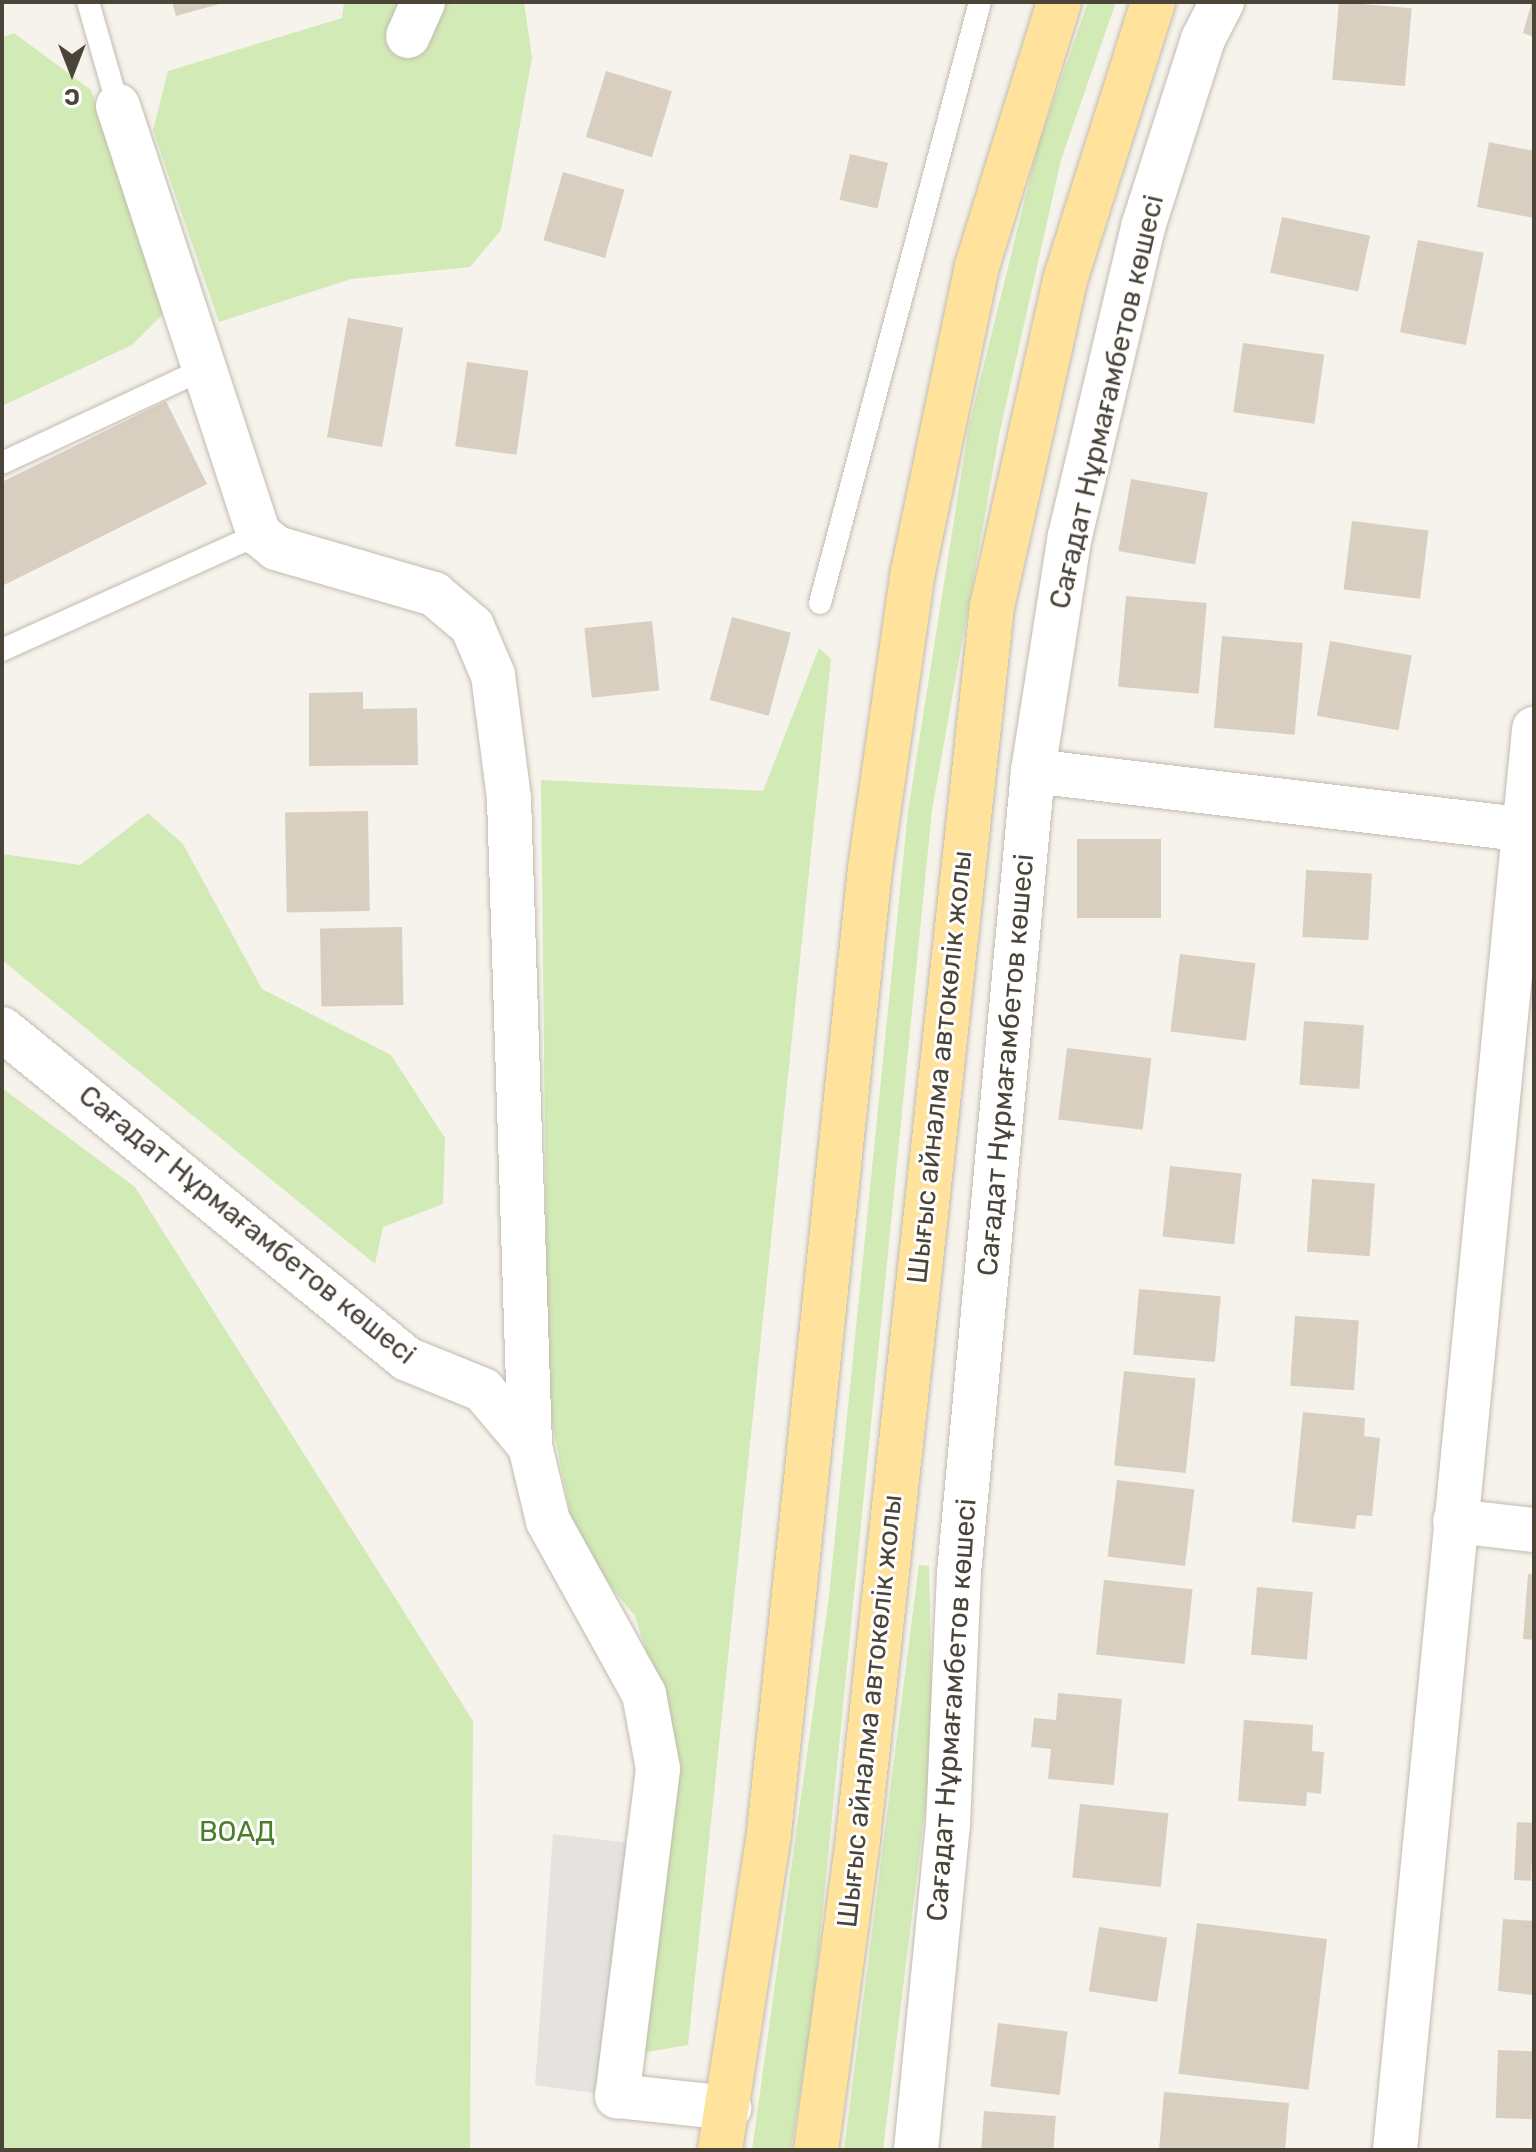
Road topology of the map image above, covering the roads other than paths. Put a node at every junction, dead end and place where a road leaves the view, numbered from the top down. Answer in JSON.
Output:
{"nodes":[{"id":1,"x":88,"y":2,"type":"edge"},
{"id":2,"x":980,"y":2,"type":"edge"},
{"id":3,"x":1059,"y":2,"type":"edge"},
{"id":4,"x":1153,"y":2,"type":"edge"},
{"id":5,"x":1222,"y":2,"type":"edge"},
{"id":6,"x":118,"y":106,"type":"joint"},
{"id":7,"x":204,"y":369,"type":"junction"},
{"id":8,"x":2,"y":463,"type":"edge"},
{"id":9,"x":259,"y":534,"type":"junction"},
{"id":10,"x":820,"y":603,"type":"dead end"},
{"id":11,"x":2,"y":650,"type":"edge"},
{"id":12,"x":1534,"y":729,"type":"edge"},
{"id":13,"x":1033,"y":771,"type":"junction"},
{"id":14,"x":1531,"y":774,"type":"edge"},
{"id":15,"x":1520,"y":829,"type":"junction"},
{"id":16,"x":2,"y":1029,"type":"edge"},
{"id":17,"x":530,"y":1446,"type":"junction"},
{"id":18,"x":1455,"y":1521,"type":"junction"},
{"id":19,"x":1534,"y":1530,"type":"edge"},
{"id":20,"x":729,"y":2108,"type":"junction"},
{"id":21,"x":720,"y":2150,"type":"edge"},
{"id":22,"x":816,"y":2150,"type":"edge"},
{"id":23,"x":916,"y":2150,"type":"edge"},
{"id":24,"x":1395,"y":2150,"type":"edge"}],
"edges":[{"from":1,"to":6,"type":"lane"},
{"from":2,"to":10,"type":"lane"},
{"from":3,"to":20,"type":"main road"},
{"from":4,"to":22,"type":"main road","name":"Шығыс айналма автокөлік жолы"},
{"from":5,"to":13,"type":"street","name":"Сағадат Нұрмағамбетов көшесі"},
{"from":6,"to":7,"type":"street"},
{"from":7,"to":8,"type":"lane"},
{"from":7,"to":9,"type":"street"},
{"from":9,"to":11,"type":"lane"},
{"from":9,"to":17,"type":"street","name":"Сағадат Нұрмағамбетов көшесі"},
{"from":12,"to":14,"type":"street"},
{"from":13,"to":15,"type":"street"},
{"from":13,"to":23,"type":"street","name":"Сағадат Нұрмағамбетов көшесі"},
{"from":14,"to":15,"type":"street"},
{"from":15,"to":18,"type":"street"},
{"from":16,"to":17,"type":"street","name":"Сағадат Нұрмағамбетов көшесі"},
{"from":17,"to":20,"type":"street","name":"Сағадат Нұрмағамбетов көшесі"},
{"from":18,"to":19,"type":"street"},
{"from":18,"to":24,"type":"street"},
{"from":20,"to":21,"type":"main road"}]}
